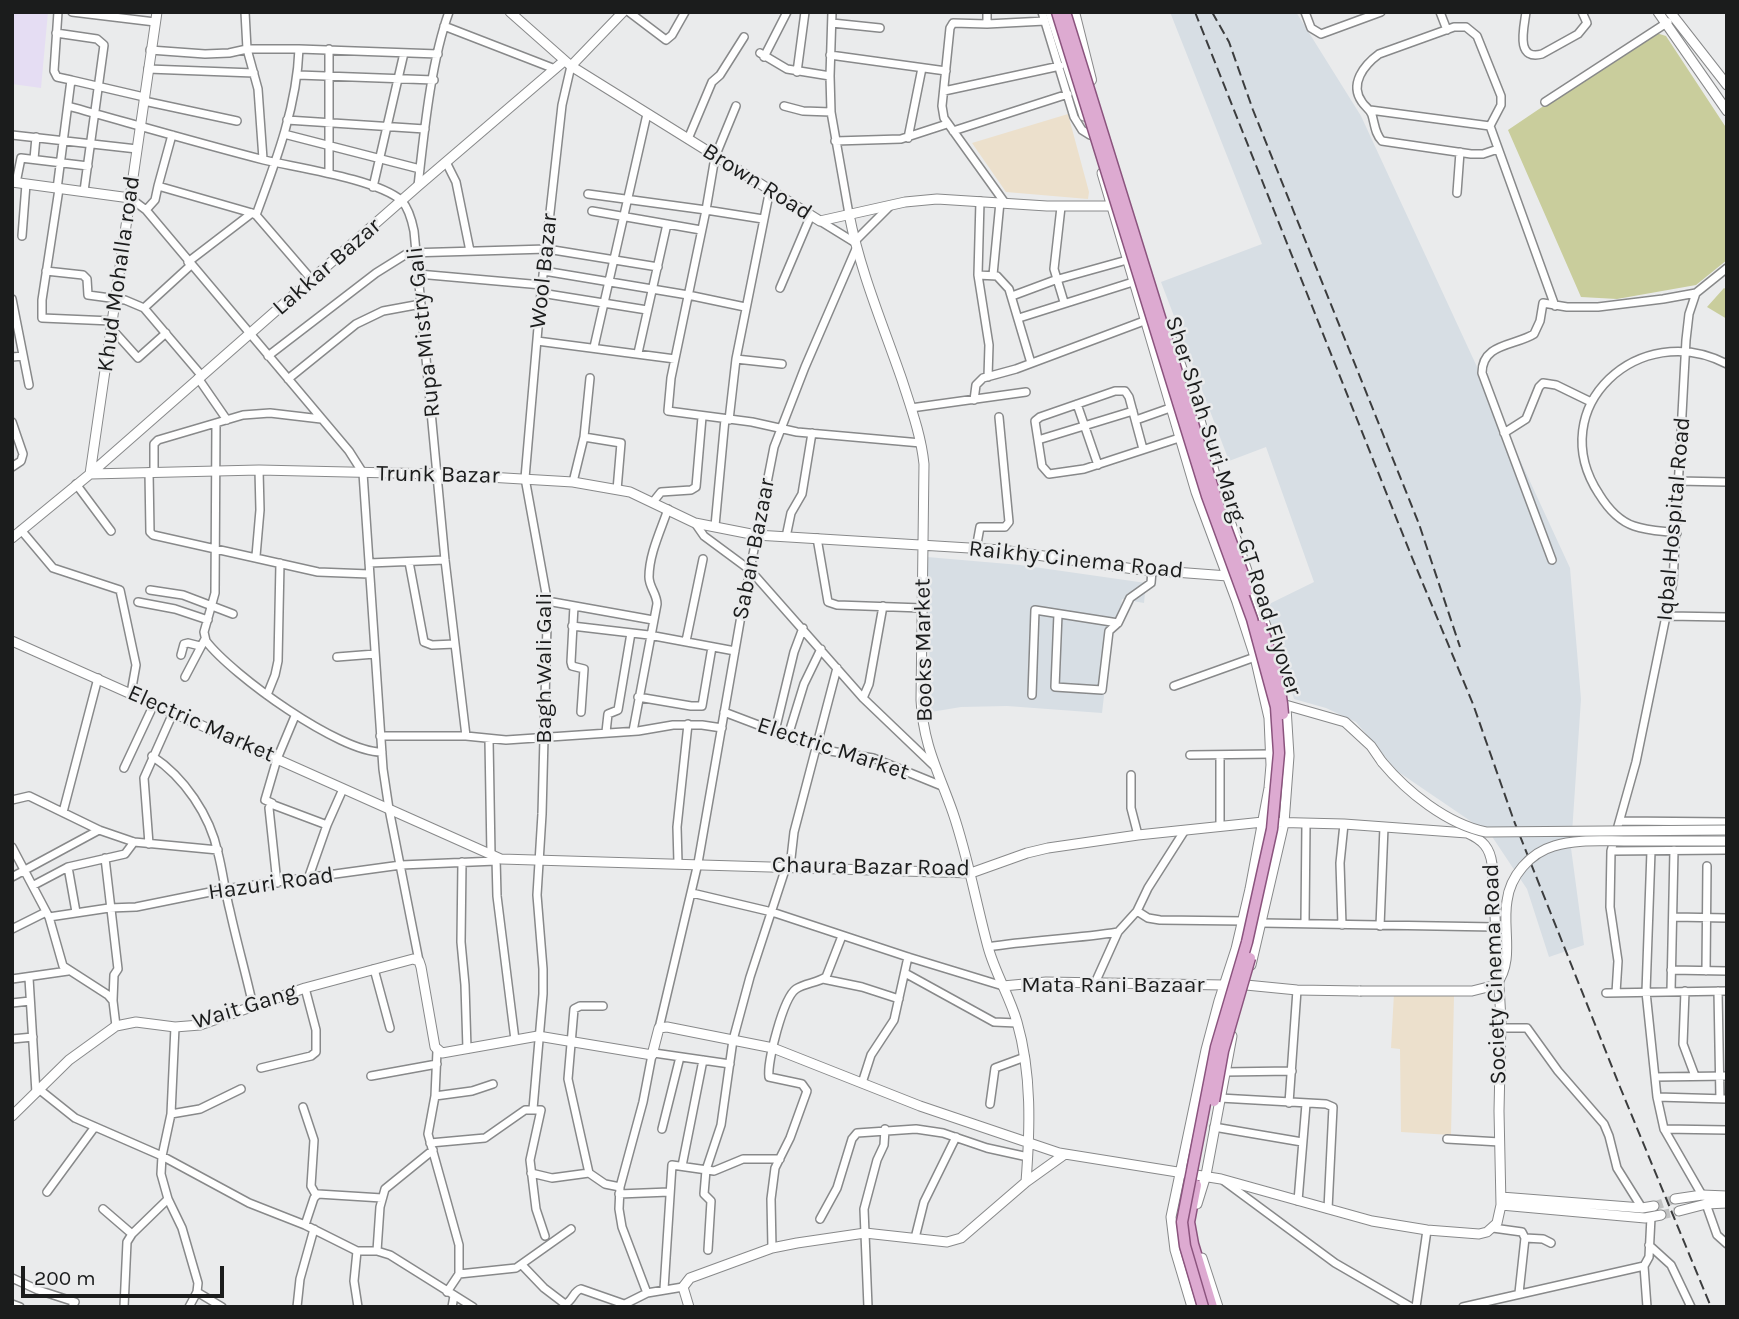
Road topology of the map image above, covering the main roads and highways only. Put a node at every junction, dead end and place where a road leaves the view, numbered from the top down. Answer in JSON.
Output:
{"nodes":[{"id":1,"x":1057,"y":12,"type":"edge"},
{"id":2,"x":1065,"y":12,"type":"edge"},
{"id":3,"x":1074,"y":12,"type":"edge"},
{"id":4,"x":1104,"y":125,"type":"road end"},
{"id":5,"x":1203,"y":1307,"type":"edge"},
{"id":6,"x":1212,"y":1307,"type":"edge"}],
"edges":[{"from":1,"to":5,"type":"main road","name":"Sher Shah Suri Marg - GT Road Flyover","bridge":true},
{"from":2,"to":6,"type":"main road","name":"Sher Shah Suri Marg - GT Road Flyover","bridge":true},
{"from":3,"to":4,"type":"main road","bridge":true}]}
